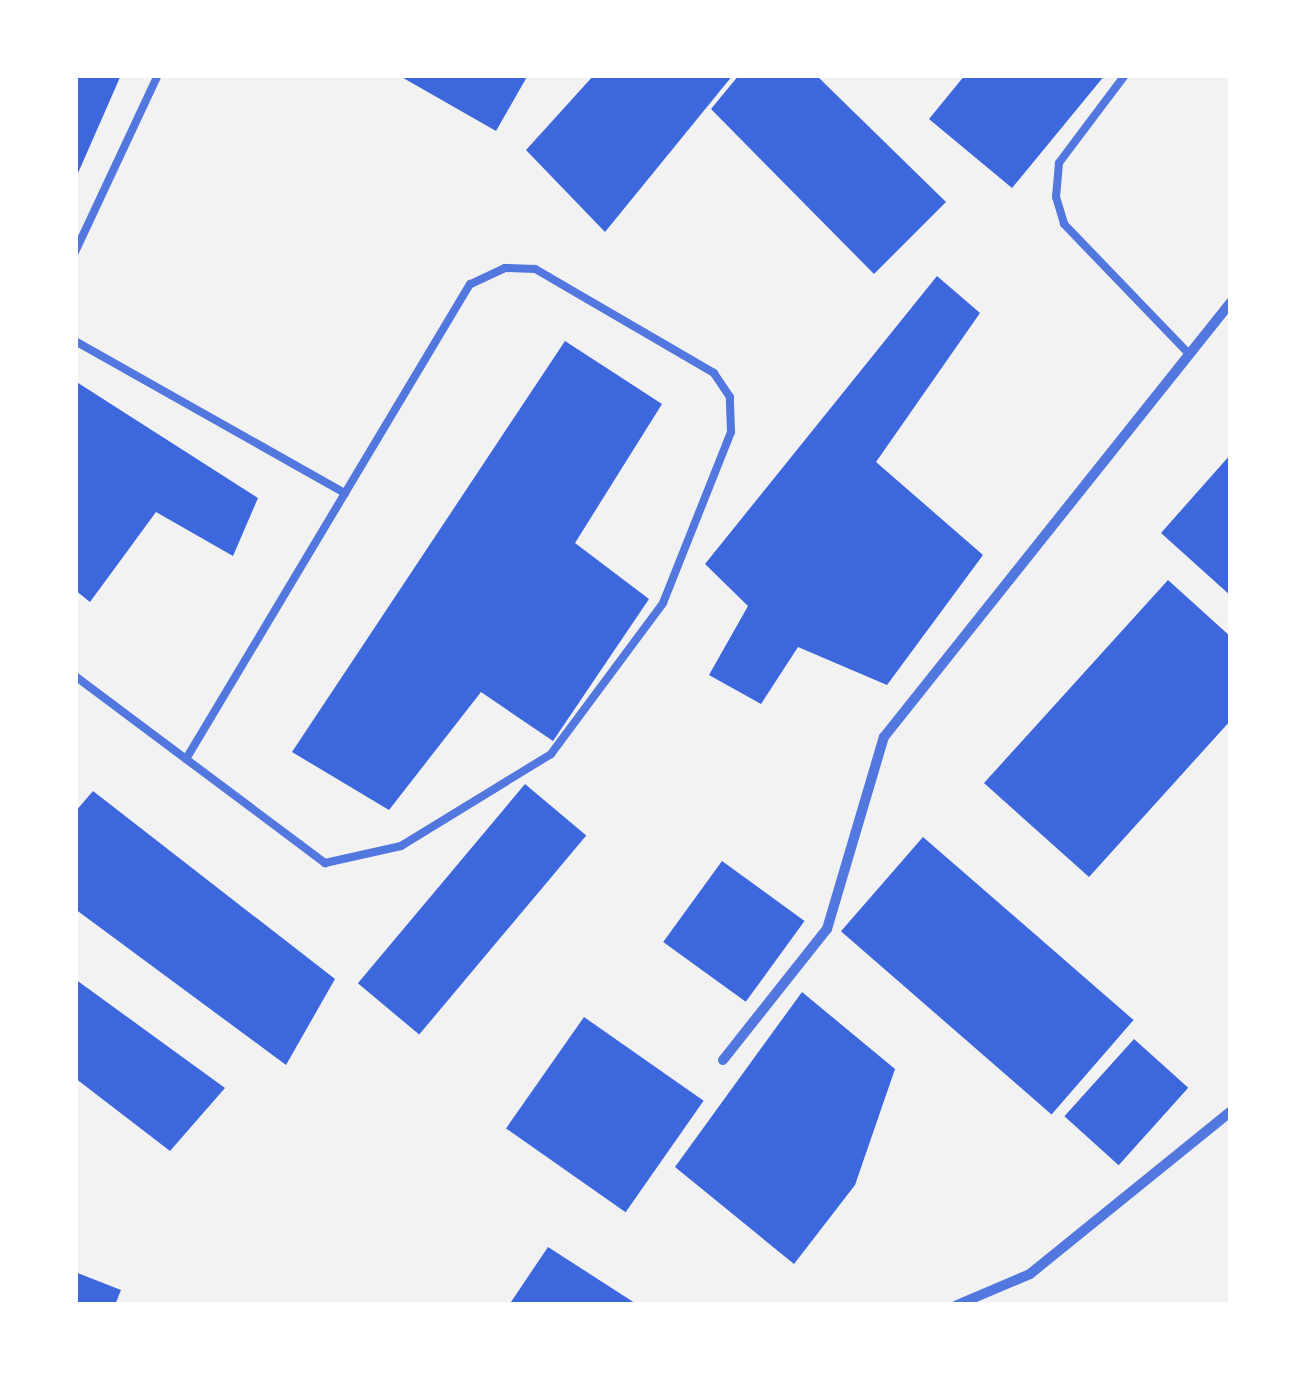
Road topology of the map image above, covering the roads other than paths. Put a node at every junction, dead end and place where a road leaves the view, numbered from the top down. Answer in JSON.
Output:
{"nodes":[{"id":1,"x":158,"y":75,"type":"edge"},
{"id":2,"x":1125,"y":75,"type":"edge"},
{"id":3,"x":75,"y":252,"type":"edge"},
{"id":4,"x":1231,"y":302,"type":"edge"},
{"id":5,"x":75,"y":342,"type":"edge"},
{"id":6,"x":1188,"y":352,"type":"junction"},
{"id":7,"x":345,"y":492,"type":"junction"},
{"id":8,"x":75,"y":676,"type":"edge"},
{"id":9,"x":186,"y":760,"type":"junction"},
{"id":10,"x":723,"y":1060,"type":"dead end"},
{"id":11,"x":1231,"y":1112,"type":"edge"},
{"id":12,"x":957,"y":1305,"type":"edge"}],
"edges":[{"from":1,"to":3,"type":"lane"},
{"from":2,"to":6,"type":"lane"},
{"from":4,"to":6,"type":"street"},
{"from":5,"to":7,"type":"lane"},
{"from":6,"to":10,"type":"street"},
{"from":7,"to":9,"type":"lane"},
{"from":7,"to":9,"type":"lane"},
{"from":8,"to":9,"type":"lane"},
{"from":11,"to":12,"type":"street"}]}
